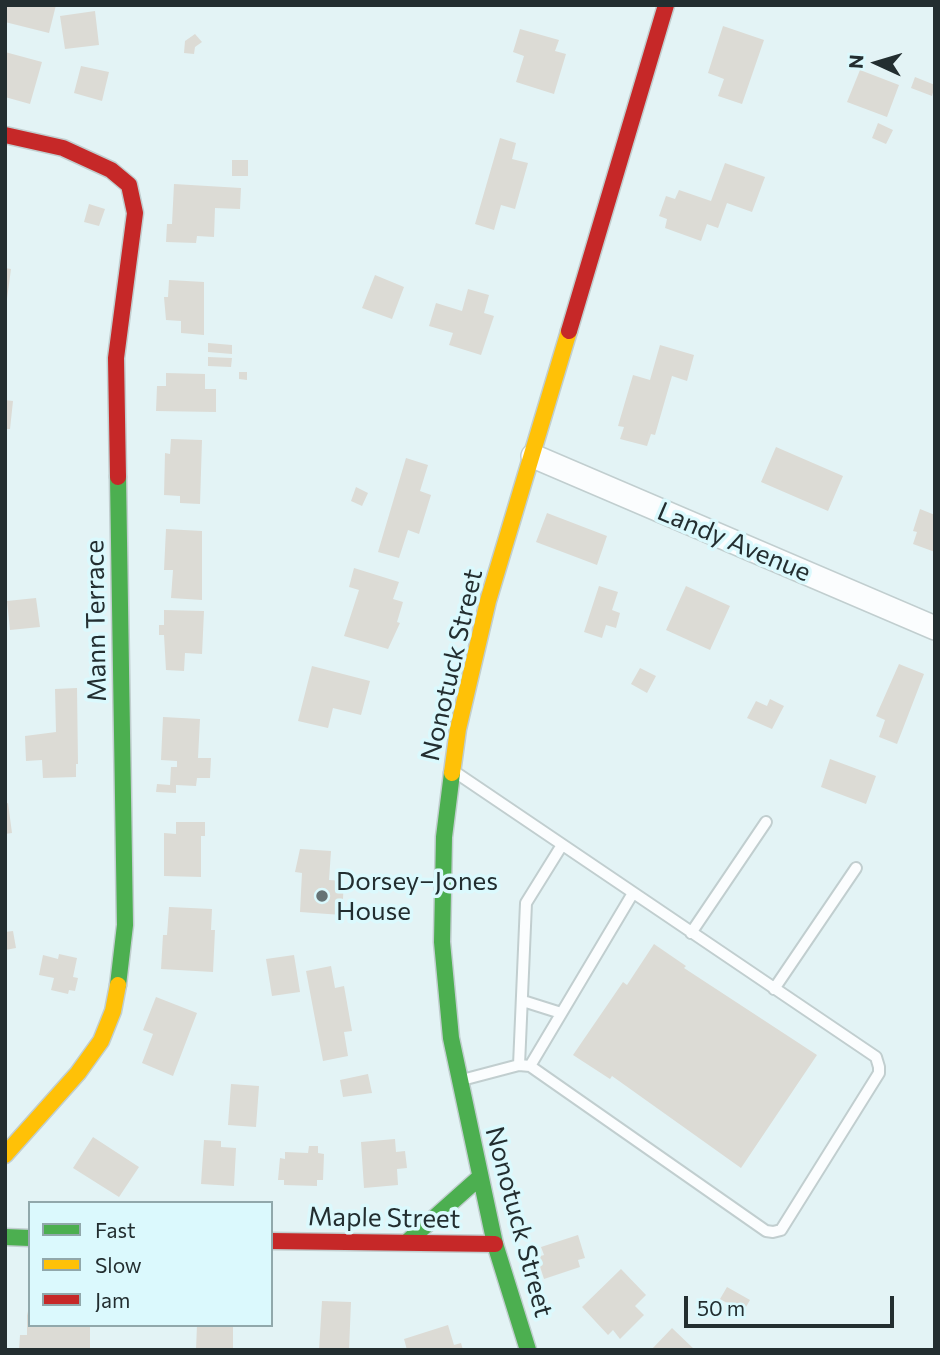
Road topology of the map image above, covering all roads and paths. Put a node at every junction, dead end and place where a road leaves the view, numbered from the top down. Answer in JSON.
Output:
{"nodes":[{"id":1,"x":666,"y":5,"type":"edge"},
{"id":2,"x":5,"y":135,"type":"edge"},
{"id":3,"x":533,"y":456,"type":"junction"},
{"id":4,"x":935,"y":628,"type":"edge"},
{"id":5,"x":452,"y":770,"type":"junction"},
{"id":6,"x":766,"y":821,"type":"dead end"},
{"id":7,"x":562,"y":845,"type":"junction"},
{"id":8,"x":856,"y":868,"type":"dead end"},
{"id":9,"x":633,"y":893,"type":"junction"},
{"id":10,"x":691,"y":933,"type":"junction"},
{"id":11,"x":774,"y":989,"type":"junction"},
{"id":12,"x":523,"y":1001,"type":"junction"},
{"id":13,"x":562,"y":1013,"type":"junction"},
{"id":14,"x":524,"y":1065,"type":"junction"},
{"id":15,"x":459,"y":1081,"type":"junction"},
{"id":16,"x":5,"y":1156,"type":"edge"},
{"id":17,"x":480,"y":1177,"type":"junction"},
{"id":18,"x":5,"y":1237,"type":"edge"},
{"id":19,"x":28,"y":1238,"type":"edge"},
{"id":20,"x":273,"y":1241,"type":"edge"},
{"id":21,"x":407,"y":1242,"type":"junction"},
{"id":22,"x":495,"y":1244,"type":"junction"},
{"id":23,"x":528,"y":1350,"type":"edge"}],
"edges":[{"from":1,"to":3,"type":"main road","name":"Nonotuck Street"},
{"from":2,"to":16,"type":"main road","name":"Mann Terrace"},
{"from":3,"to":4,"type":"street","name":"Landy Avenue"},
{"from":3,"to":5,"type":"main road","name":"Nonotuck Street"},
{"from":5,"to":7,"type":"lane"},
{"from":5,"to":15,"type":"main road","name":"Nonotuck Street"},
{"from":6,"to":10,"type":"lane"},
{"from":7,"to":9,"type":"lane"},
{"from":7,"to":12,"type":"lane"},
{"from":8,"to":11,"type":"lane"},
{"from":9,"to":10,"type":"lane"},
{"from":9,"to":13,"type":"lane"},
{"from":10,"to":11,"type":"lane"},
{"from":11,"to":14,"type":"lane"},
{"from":12,"to":13,"type":"lane"},
{"from":12,"to":14,"type":"lane"},
{"from":13,"to":14,"type":"lane"},
{"from":14,"to":15,"type":"lane"},
{"from":15,"to":17,"type":"main road","name":"Nonotuck Street"},
{"from":17,"to":21,"type":"main road"},
{"from":17,"to":22,"type":"main road","name":"Nonotuck Street"},
{"from":18,"to":19,"type":"main road"},
{"from":20,"to":21,"type":"main road","name":"Maple Street"},
{"from":21,"to":22,"type":"main road","name":"Maple Street"},
{"from":22,"to":23,"type":"main road","name":"Nonotuck Street"}]}
